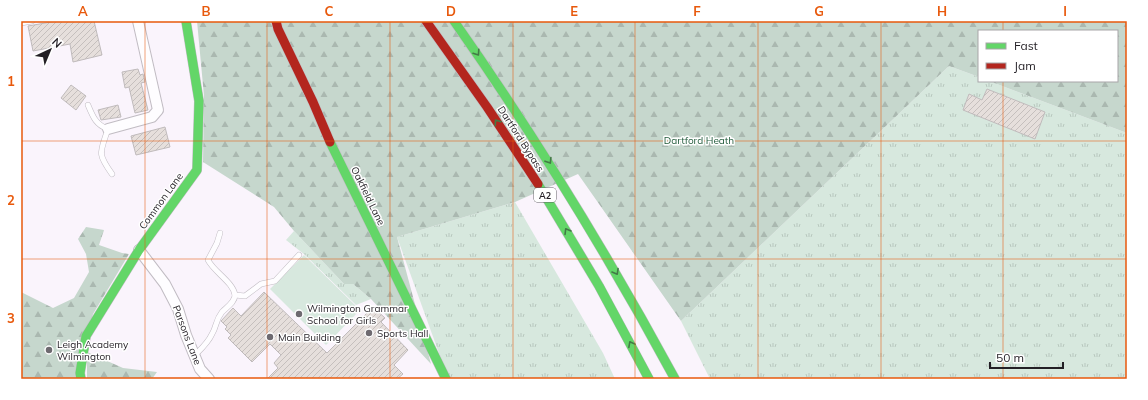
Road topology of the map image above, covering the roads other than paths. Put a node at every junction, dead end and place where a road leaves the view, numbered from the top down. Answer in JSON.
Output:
{"nodes":[{"id":1,"x":32,"y":21,"type":"edge"},
{"id":2,"x":138,"y":21,"type":"edge"},
{"id":3,"x":186,"y":21,"type":"edge"},
{"id":4,"x":276,"y":21,"type":"edge"},
{"id":5,"x":426,"y":21,"type":"edge"},
{"id":6,"x":454,"y":21,"type":"edge"},
{"id":7,"x":21,"y":23,"type":"edge"},
{"id":8,"x":88,"y":105,"type":"dead end"},
{"id":9,"x":108,"y":129,"type":"junction"},
{"id":10,"x":112,"y":174,"type":"dead end"},
{"id":11,"x":220,"y":233,"type":"dead end"},
{"id":12,"x":138,"y":250,"type":"junction"},
{"id":13,"x":299,"y":255,"type":"dead end"},
{"id":14,"x":235,"y":295,"type":"junction"},
{"id":15,"x":194,"y":356,"type":"junction"},
{"id":16,"x":208,"y":378,"type":"edge"},
{"id":17,"x":81,"y":379,"type":"edge"},
{"id":18,"x":446,"y":379,"type":"edge"},
{"id":19,"x":649,"y":379,"type":"edge"},
{"id":20,"x":674,"y":379,"type":"edge"}],
"edges":[{"from":1,"to":7,"type":"lane"},
{"from":2,"to":9,"type":"street"},
{"from":3,"to":12,"type":"main road","name":"Common Lane"},
{"from":4,"to":18,"type":"main road","name":"Oakfield Lane"},
{"from":19,"to":5,"type":"main road","name":"Dartford Bypass","number":"A2","one_way":true},
{"from":6,"to":20,"type":"main road","name":"Dartford Bypass","number":"A2","one_way":true},
{"from":8,"to":9,"type":"lane"},
{"from":9,"to":10,"type":"lane"},
{"from":11,"to":14,"type":"lane"},
{"from":12,"to":15,"type":"street","name":"Parsons Lane"},
{"from":12,"to":17,"type":"main road","name":"Common Lane"},
{"from":13,"to":14,"type":"lane"},
{"from":14,"to":15,"type":"lane"},
{"from":15,"to":16,"type":"street","name":"Parsons Lane"}]}
